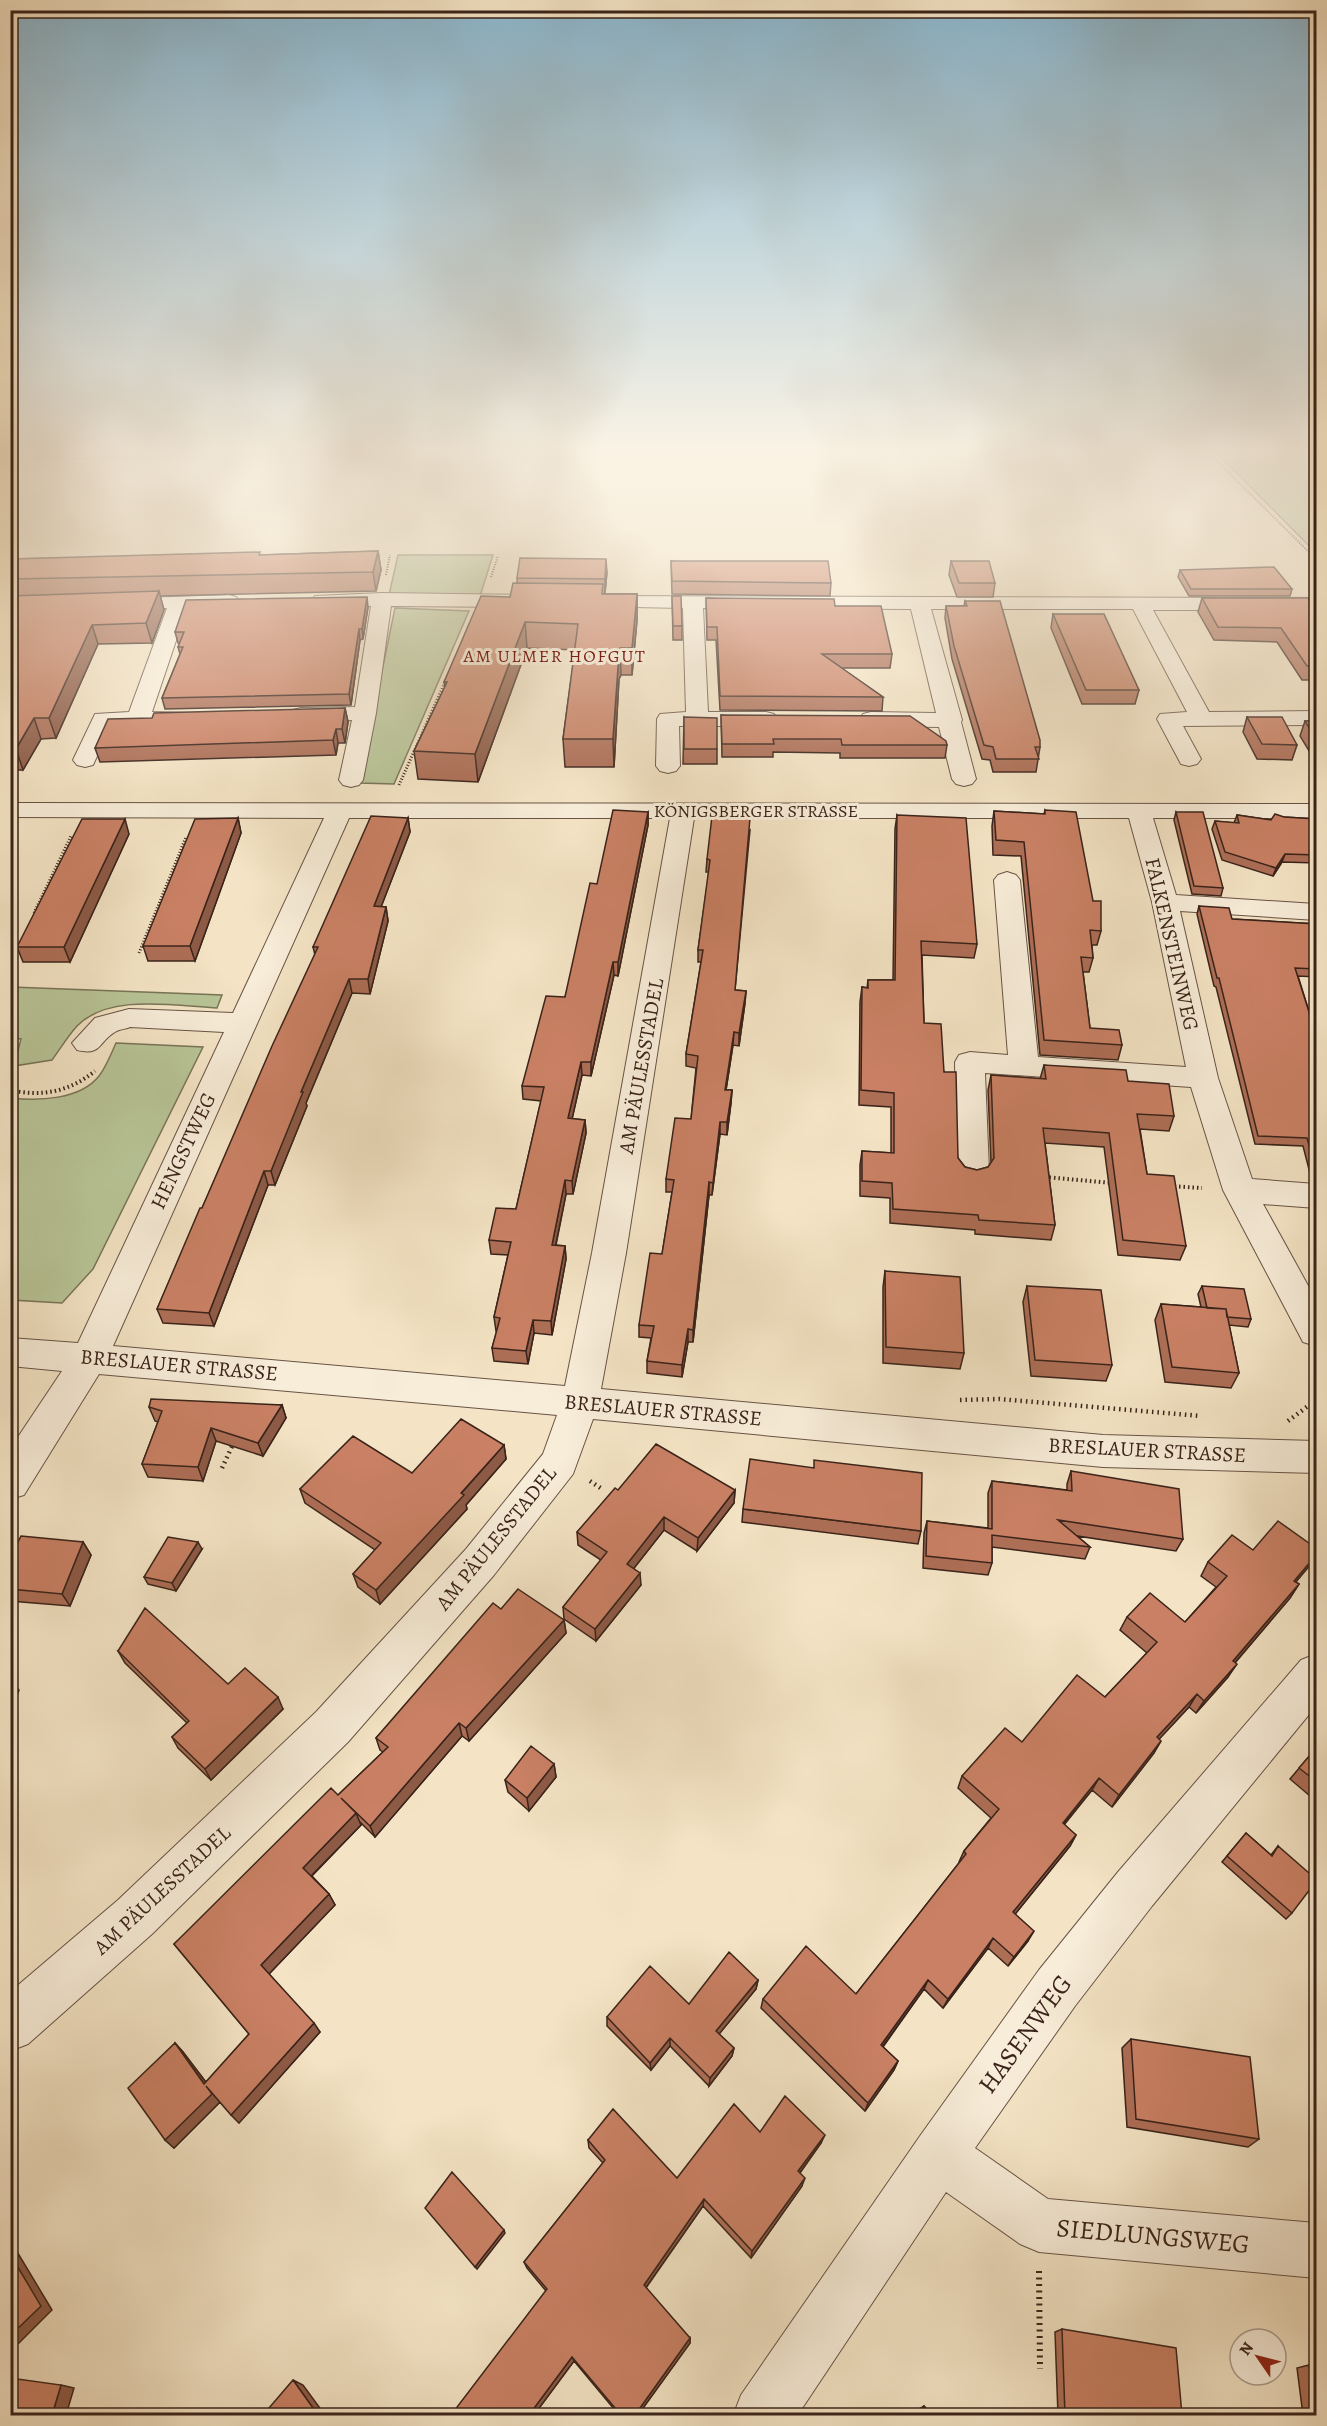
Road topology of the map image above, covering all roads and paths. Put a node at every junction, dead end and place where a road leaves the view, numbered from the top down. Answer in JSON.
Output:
{"nodes":[{"id":1,"x":382,"y":599,"type":"junction"},
{"id":2,"x":245,"y":600,"type":"edge"},
{"id":3,"x":303,"y":600,"type":"edge"},
{"id":4,"x":179,"y":602,"type":"junction"},
{"id":5,"x":546,"y":602,"type":"edge"},
{"id":6,"x":568,"y":602,"type":"edge"},
{"id":7,"x":693,"y":603,"type":"junction"},
{"id":8,"x":99,"y":604,"type":"edge"},
{"id":9,"x":1140,"y":604,"type":"junction"},
{"id":10,"x":1317,"y":604,"type":"edge"},
{"id":11,"x":920,"y":605,"type":"junction"},
{"id":12,"x":450,"y":671,"type":"edge"},
{"id":13,"x":365,"y":713,"type":"junction"},
{"id":14,"x":281,"y":715,"type":"edge"},
{"id":15,"x":197,"y":717,"type":"edge"},
{"id":16,"x":697,"y":718,"type":"junction"},
{"id":17,"x":1201,"y":718,"type":"junction"},
{"id":18,"x":1317,"y":718,"type":"edge"},
{"id":19,"x":138,"y":719,"type":"junction"},
{"id":20,"x":789,"y":719,"type":"edge"},
{"id":21,"x":852,"y":719,"type":"edge"},
{"id":22,"x":951,"y":720,"type":"junction"},
{"id":23,"x":1189,"y":759,"type":"dead end"},
{"id":24,"x":85,"y":760,"type":"dead end"},
{"id":25,"x":668,"y":766,"type":"dead end"},
{"id":26,"x":964,"y":779,"type":"dead end"},
{"id":27,"x":351,"y":780,"type":"dead end"},
{"id":28,"x":397,"y":789,"type":"dead end"},
{"id":29,"x":10,"y":810,"type":"edge"},
{"id":30,"x":340,"y":810,"type":"junction"},
{"id":31,"x":82,"y":811,"type":"junction"},
{"id":32,"x":196,"y":811,"type":"junction"},
{"id":33,"x":1139,"y":811,"type":"junction"},
{"id":34,"x":1317,"y":811,"type":"edge"},
{"id":35,"x":683,"y":812,"type":"junction"},
{"id":36,"x":1007,"y":880,"type":"dead end"},
{"id":37,"x":1166,"y":902,"type":"junction"},
{"id":38,"x":1317,"y":912,"type":"edge"},
{"id":39,"x":33,"y":915,"type":"edge"},
{"id":40,"x":24,"y":936,"type":"edge"},
{"id":41,"x":139,"y":953,"type":"dead end"},
{"id":42,"x":14,"y":957,"type":"dead end"},
{"id":43,"x":241,"y":1023,"type":"junction"},
{"id":44,"x":94,"y":1053,"type":"joint"},
{"id":45,"x":1024,"y":1065,"type":"junction"},
{"id":46,"x":1203,"y":1078,"type":"junction"},
{"id":47,"x":10,"y":1090,"type":"edge"},
{"id":48,"x":973,"y":1171,"type":"edge"},
{"id":49,"x":1040,"y":1177,"type":"edge"},
{"id":50,"x":1118,"y":1183,"type":"edge"},
{"id":51,"x":1162,"y":1186,"type":"edge"},
{"id":52,"x":1239,"y":1190,"type":"junction"},
{"id":53,"x":1317,"y":1196,"type":"edge"},
{"id":54,"x":1317,"y":1332,"type":"edge"},
{"id":55,"x":10,"y":1352,"type":"edge"},
{"id":56,"x":90,"y":1357,"type":"junction"},
{"id":57,"x":1317,"y":1400,"type":"edge"},
{"id":58,"x":955,"y":1401,"type":"dead end"},
{"id":59,"x":580,"y":1403,"type":"junction"},
{"id":60,"x":1202,"y":1416,"type":"dead end"},
{"id":61,"x":1285,"y":1423,"type":"dead end"},
{"id":62,"x":236,"y":1436,"type":"edge"},
{"id":63,"x":1317,"y":1457,"type":"edge"},
{"id":64,"x":222,"y":1468,"type":"dead end"},
{"id":65,"x":10,"y":1483,"type":"edge"},
{"id":66,"x":1317,"y":1674,"type":"edge"},
{"id":67,"x":10,"y":2026,"type":"edge"},
{"id":68,"x":939,"y":2155,"type":"junction"},
{"id":69,"x":1039,"y":2225,"type":"junction"},
{"id":70,"x":1317,"y":2251,"type":"edge"},
{"id":71,"x":1040,"y":2369,"type":"dead end"},
{"id":72,"x":762,"y":2415,"type":"edge"}],
"edges":[{"from":1,"to":3,"type":"street"},
{"from":1,"to":5,"type":"street"},
{"from":1,"to":13,"type":"street"},
{"from":2,"to":4,"type":"street"},
{"from":4,"to":8,"type":"street"},
{"from":4,"to":19,"type":"street"},
{"from":6,"to":7,"type":"street"},
{"from":7,"to":11,"type":"street"},
{"from":7,"to":16,"type":"street"},
{"from":9,"to":10,"type":"street"},
{"from":9,"to":11,"type":"street"},
{"from":9,"to":17,"type":"street"},
{"from":11,"to":22,"type":"street"},
{"from":12,"to":28,"type":"path"},
{"from":13,"to":14,"type":"street"},
{"from":13,"to":27,"type":"street"},
{"from":15,"to":19,"type":"street"},
{"from":16,"to":20,"type":"street"},
{"from":16,"to":25,"type":"street"},
{"from":17,"to":18,"type":"street"},
{"from":17,"to":23,"type":"street"},
{"from":19,"to":24,"type":"street"},
{"from":21,"to":22,"type":"street"},
{"from":22,"to":26,"type":"street"},
{"from":29,"to":31,"type":"street","name":"KÖNIGSBERGER STRASSE"},
{"from":30,"to":32,"type":"street","name":"KÖNIGSBERGER STRASSE"},
{"from":30,"to":35,"type":"street","name":"KÖNIGSBERGER STRASSE"},
{"from":30,"to":43,"type":"street","name":"HENGSTWEG"},
{"from":31,"to":32,"type":"street","name":"KÖNIGSBERGER STRASSE"},
{"from":31,"to":39,"type":"path"},
{"from":32,"to":41,"type":"path"},
{"from":33,"to":34,"type":"street","name":"KÖNIGSBERGER STRASSE"},
{"from":33,"to":35,"type":"street","name":"KÖNIGSBERGER STRASSE"},
{"from":33,"to":37,"type":"street","name":"FALKENSTEINWEG"},
{"from":35,"to":59,"type":"street","name":"AM PÄULESSTADEL"},
{"from":36,"to":45,"type":"street"},
{"from":37,"to":38,"type":"street"},
{"from":37,"to":46,"type":"street","name":"FALKENSTEINWEG"},
{"from":40,"to":42,"type":"path"},
{"from":43,"to":44,"type":"street"},
{"from":43,"to":56,"type":"street","name":"HENGSTWEG"},
{"from":44,"to":47,"type":"path"},
{"from":45,"to":46,"type":"street"},
{"from":45,"to":48,"type":"street"},
{"from":46,"to":52,"type":"street","name":"FALKENSTEINWEG"},
{"from":49,"to":50,"type":"path"},
{"from":51,"to":52,"type":"path"},
{"from":52,"to":53,"type":"street"},
{"from":52,"to":54,"type":"street","name":"FALKENSTEINWEG"},
{"from":55,"to":56,"type":"street","name":"BRESLAUER STRASSE"},
{"from":56,"to":59,"type":"street","name":"BRESLAUER STRASSE"},
{"from":56,"to":65,"type":"street","name":"HENGSTWEG"},
{"from":57,"to":61,"type":"path"},
{"from":58,"to":60,"type":"path"},
{"from":59,"to":63,"type":"street","name":"BRESLAUER STRASSE"},
{"from":59,"to":67,"type":"street","name":"AM PÄULESSTADEL"},
{"from":62,"to":64,"type":"path"},
{"from":66,"to":68,"type":"street","name":"HASENWEG"},
{"from":68,"to":69,"type":"street","name":"SIEDLUNGSWEG"},
{"from":68,"to":72,"type":"street","name":"HASENWEG"},
{"from":69,"to":70,"type":"street","name":"SIEDLUNGSWEG"},
{"from":69,"to":71,"type":"path"}]}
